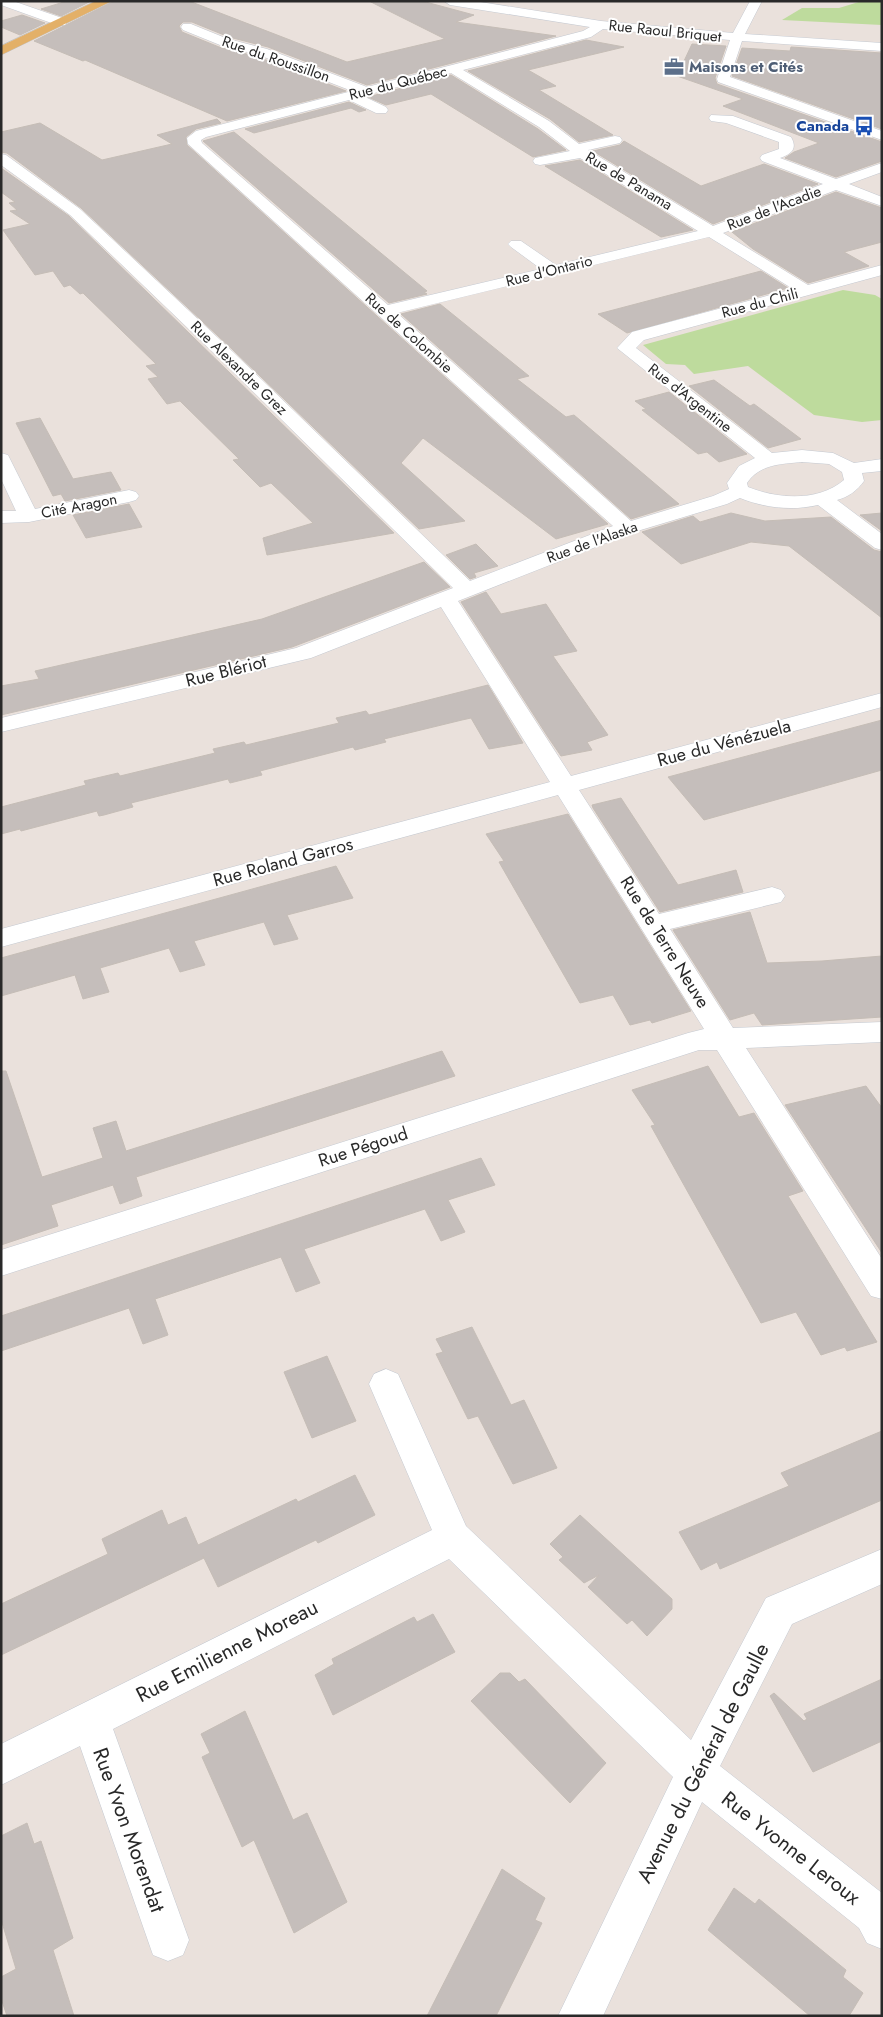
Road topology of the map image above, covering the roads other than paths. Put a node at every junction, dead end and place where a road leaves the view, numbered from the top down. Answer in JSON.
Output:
{"nodes":[{"id":1,"x":1,"y":1,"type":"edge"},
{"id":2,"x":106,"y":1,"type":"edge"},
{"id":3,"x":450,"y":1,"type":"edge"},
{"id":4,"x":494,"y":1,"type":"edge"},
{"id":5,"x":756,"y":1,"type":"edge"},
{"id":6,"x":61,"y":22,"type":"junction"},
{"id":7,"x":726,"y":22,"type":"dead end"},
{"id":8,"x":601,"y":25,"type":"junction"},
{"id":9,"x":187,"y":27,"type":"dead end"},
{"id":10,"x":740,"y":31,"type":"junction"},
{"id":11,"x":754,"y":37,"type":"junction"},
{"id":12,"x":882,"y":40,"type":"edge"},
{"id":13,"x":882,"y":47,"type":"edge"},
{"id":14,"x":1,"y":51,"type":"edge"},
{"id":15,"x":453,"y":69,"type":"junction"},
{"id":16,"x":739,"y":75,"type":"dead end"},
{"id":17,"x":756,"y":89,"type":"junction"},
{"id":18,"x":365,"y":91,"type":"junction"},
{"id":19,"x":350,"y":95,"type":"junction"},
{"id":20,"x":380,"y":110,"type":"dead end"},
{"id":21,"x":716,"y":118,"type":"dead end"},
{"id":22,"x":882,"y":136,"type":"edge"},
{"id":23,"x":194,"y":138,"type":"joint"},
{"id":24,"x":614,"y":140,"type":"dead end"},
{"id":25,"x":579,"y":151,"type":"junction"},
{"id":26,"x":1,"y":158,"type":"edge"},
{"id":27,"x":540,"y":161,"type":"dead end"},
{"id":28,"x":882,"y":167,"type":"edge"},
{"id":29,"x":835,"y":184,"type":"junction"},
{"id":30,"x":882,"y":202,"type":"edge"},
{"id":31,"x":712,"y":232,"type":"junction"},
{"id":32,"x":516,"y":244,"type":"dead end"},
{"id":33,"x":553,"y":270,"type":"junction"},
{"id":34,"x":882,"y":270,"type":"edge"},
{"id":35,"x":856,"y":277,"type":"junction"},
{"id":36,"x":873,"y":287,"type":"dead end"},
{"id":37,"x":807,"y":291,"type":"junction"},
{"id":38,"x":385,"y":311,"type":"junction"},
{"id":39,"x":638,"y":336,"type":"joint"},
{"id":40,"x":1,"y":459,"type":"edge"},
{"id":41,"x":768,"y":459,"type":"junction"},
{"id":42,"x":882,"y":464,"type":"edge"},
{"id":43,"x":851,"y":469,"type":"junction"},
{"id":44,"x":740,"y":491,"type":"junction"},
{"id":45,"x":129,"y":496,"type":"dead end"},
{"id":46,"x":822,"y":498,"type":"junction"},
{"id":47,"x":29,"y":516,"type":"junction"},
{"id":48,"x":1,"y":518,"type":"edge"},
{"id":49,"x":627,"y":528,"type":"junction"},
{"id":50,"x":882,"y":544,"type":"edge"},
{"id":51,"x":467,"y":590,"type":"junction"},
{"id":52,"x":446,"y":599,"type":"junction"},
{"id":53,"x":882,"y":700,"type":"edge"},
{"id":54,"x":1,"y":725,"type":"edge"},
{"id":55,"x":566,"y":786,"type":"junction"},
{"id":56,"x":772,"y":896,"type":"dead end"},
{"id":57,"x":654,"y":924,"type":"junction"},
{"id":58,"x":1,"y":938,"type":"edge"},
{"id":59,"x":882,"y":1032,"type":"edge"},
{"id":60,"x":726,"y":1039,"type":"junction"},
{"id":61,"x":1,"y":1262,"type":"edge"},
{"id":62,"x":882,"y":1286,"type":"edge"},
{"id":63,"x":386,"y":1384,"type":"dead end"},
{"id":64,"x":453,"y":1538,"type":"junction"},
{"id":65,"x":882,"y":1566,"type":"edge"},
{"id":66,"x":90,"y":1720,"type":"junction"},
{"id":67,"x":1,"y":1765,"type":"edge"},
{"id":68,"x":696,"y":1772,"type":"junction"},
{"id":69,"x":882,"y":1928,"type":"edge"},
{"id":70,"x":168,"y":1940,"type":"dead end"},
{"id":71,"x":580,"y":2016,"type":"edge"}],
"edges":[{"from":1,"to":6,"type":"street"},
{"from":2,"to":6,"type":"main road"},
{"from":3,"to":8,"type":"street","name":"Rue Raoul Briquet"},
{"from":4,"to":10,"type":"street"},
{"from":5,"to":10,"type":"street"},
{"from":6,"to":14,"type":"main road"},
{"from":7,"to":10,"type":"street"},
{"from":8,"to":10,"type":"street","name":"Rue Raoul Briquet"},
{"from":8,"to":15,"type":"street","name":"Rue du Québec"},
{"from":9,"to":18,"type":"street","name":"Rue du Roussillon"},
{"from":10,"to":11,"type":"street","name":"Rue Raoul Briquet"},
{"from":10,"to":17,"type":"street"},
{"from":11,"to":12,"type":"street"},
{"from":11,"to":13,"type":"street","name":"Rue Raoul Briquet"},
{"from":15,"to":18,"type":"street","name":"Rue du Québec"},
{"from":15,"to":25,"type":"street","name":"Rue de Panama"},
{"from":16,"to":17,"type":"street"},
{"from":17,"to":22,"type":"street"},
{"from":18,"to":19,"type":"street","name":"Rue du Québec"},
{"from":19,"to":20,"type":"street"},
{"from":19,"to":23,"type":"street","name":"Rue du Québec"},
{"from":21,"to":29,"type":"street","name":"Rue de l'Acadie"},
{"from":23,"to":38,"type":"street","name":"Rue de Colombie"},
{"from":24,"to":25,"type":"street"},
{"from":25,"to":27,"type":"street"},
{"from":25,"to":31,"type":"street","name":"Rue de Panama"},
{"from":26,"to":51,"type":"street","name":"Rue Alexandre Grez"},
{"from":28,"to":29,"type":"street","name":"Rue de l'Acadie"},
{"from":29,"to":30,"type":"street","name":"Rue de l'Acadie"},
{"from":29,"to":31,"type":"street","name":"Rue de l'Acadie"},
{"from":31,"to":33,"type":"street","name":"Rue d'Ontario"},
{"from":31,"to":37,"type":"street","name":"Rue de Panama"},
{"from":32,"to":33,"type":"street"},
{"from":33,"to":38,"type":"street","name":"Rue d'Ontario"},
{"from":34,"to":35,"type":"street","name":"Rue du Chili"},
{"from":35,"to":36,"type":"street"},
{"from":35,"to":37,"type":"street","name":"Rue du Chili"},
{"from":37,"to":39,"type":"street","name":"Rue du Chili"},
{"from":38,"to":49,"type":"street","name":"Rue de Colombie"},
{"from":39,"to":41,"type":"street","name":"Rue d'Argentine"},
{"from":40,"to":47,"type":"street","name":"Cité Aragon"},
{"from":41,"to":43,"type":"street"},
{"from":41,"to":44,"type":"street"},
{"from":42,"to":43,"type":"street"},
{"from":43,"to":46,"type":"street"},
{"from":44,"to":46,"type":"street"},
{"from":44,"to":49,"type":"street","name":"Rue de l'Alaska"},
{"from":45,"to":47,"type":"street","name":"Cité Aragon"},
{"from":46,"to":50,"type":"street"},
{"from":47,"to":48,"type":"street","name":"Cité Aragon"},
{"from":49,"to":51,"type":"street","name":"Rue de l'Alaska"},
{"from":51,"to":52,"type":"street","name":"Rue de l'Alaska"},
{"from":52,"to":54,"type":"street","name":"Rue Blériot"},
{"from":52,"to":55,"type":"street","name":"Rue de Terre Neuve"},
{"from":53,"to":55,"type":"street","name":"Rue du Vénézuela"},
{"from":55,"to":57,"type":"street","name":"Rue de Terre Neuve"},
{"from":55,"to":58,"type":"street","name":"Rue Roland Garros"},
{"from":56,"to":57,"type":"street"},
{"from":57,"to":60,"type":"street","name":"Rue de Terre Neuve"},
{"from":59,"to":60,"type":"street","name":"Rue Pégoud"},
{"from":60,"to":61,"type":"street","name":"Rue Pégoud"},
{"from":60,"to":62,"type":"street","name":"Rue de Terre Neuve"},
{"from":63,"to":64,"type":"street"},
{"from":64,"to":66,"type":"street","name":"Rue Emilienne Moreau"},
{"from":64,"to":68,"type":"street"},
{"from":65,"to":68,"type":"street","name":"Avenue du Général de Gaulle"},
{"from":66,"to":67,"type":"street","name":"Rue Emilienne Moreau"},
{"from":66,"to":70,"type":"street","name":"Rue Yvon Morendat"},
{"from":68,"to":69,"type":"street","name":"Rue Yvonne Leroux"},
{"from":68,"to":71,"type":"street","name":"Avenue du Général de Gaulle"}]}
